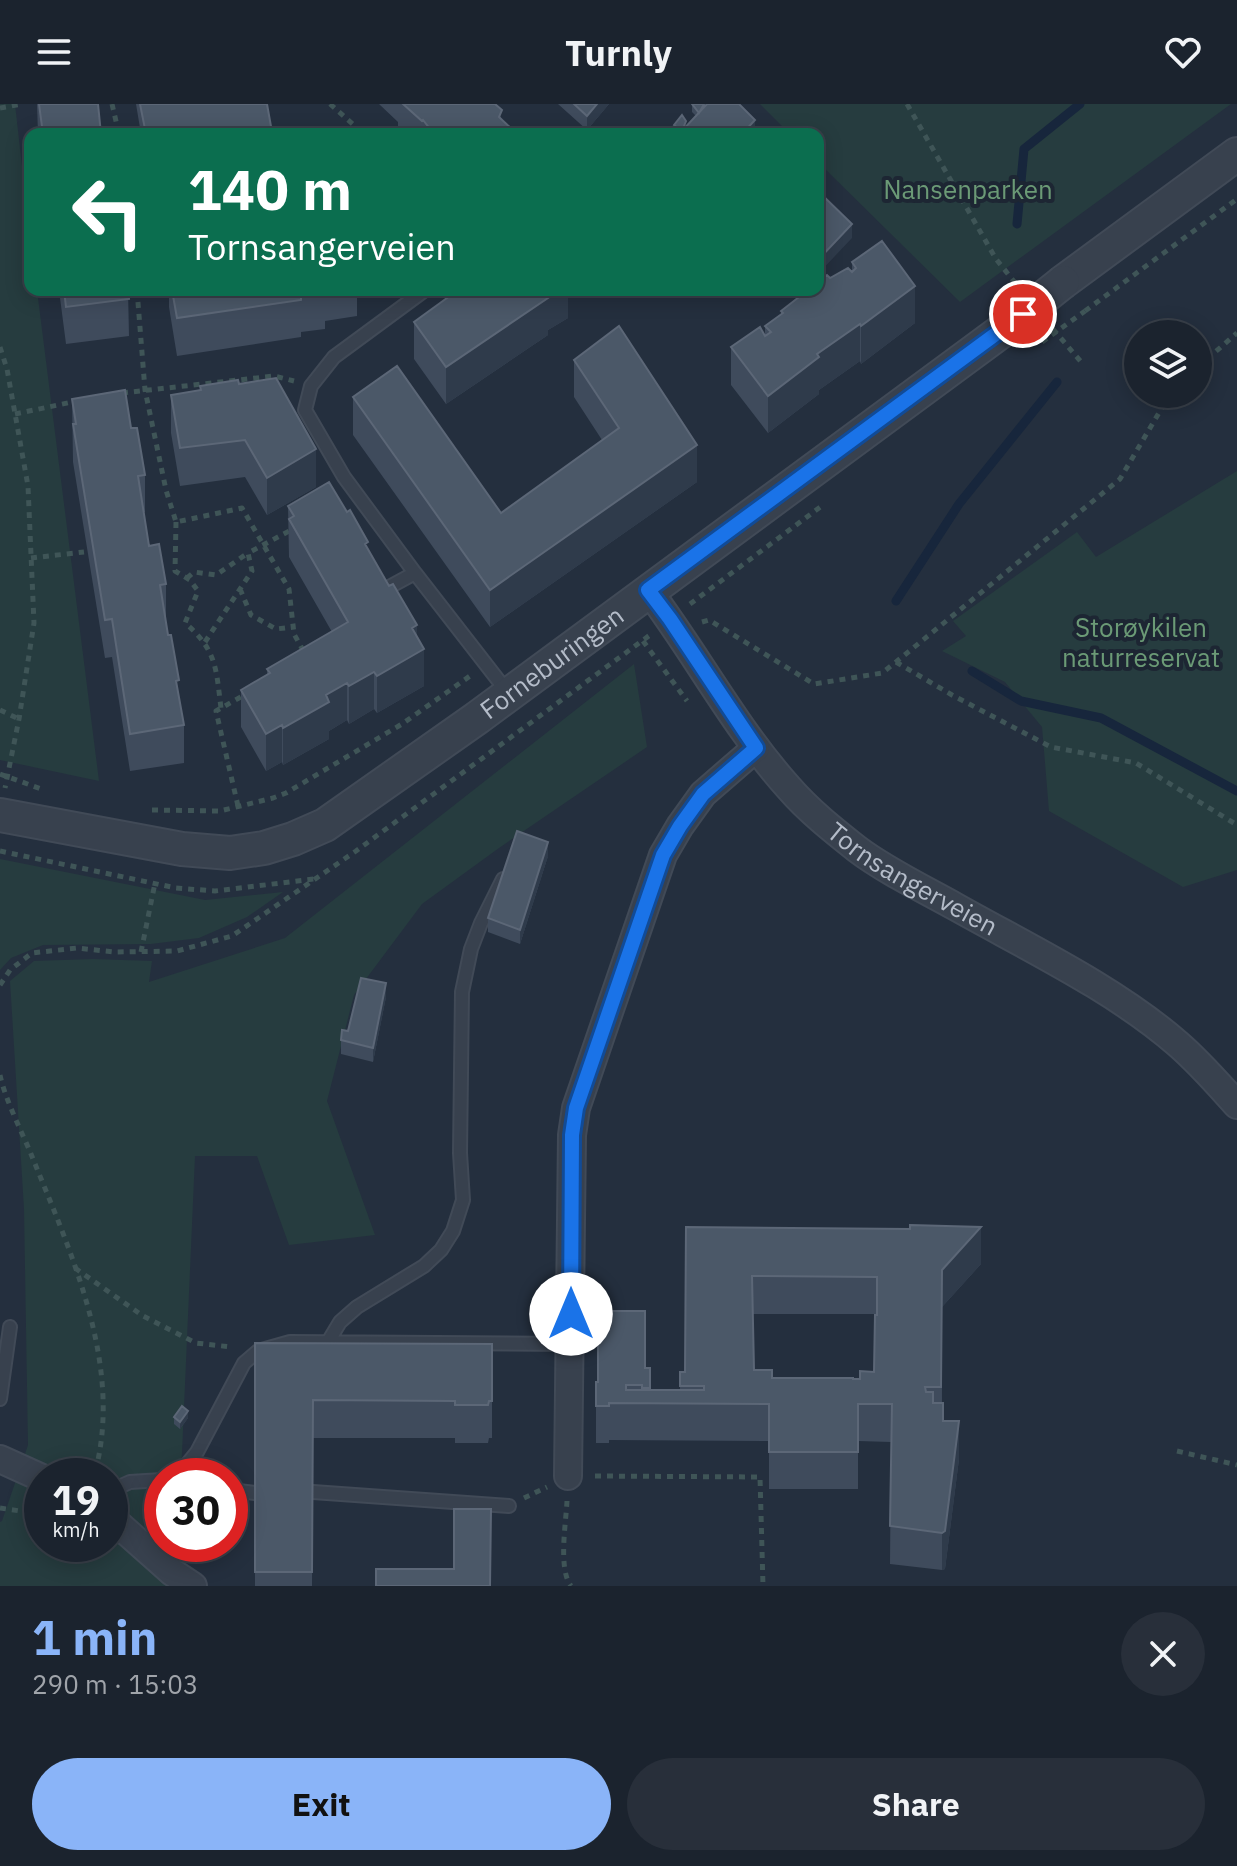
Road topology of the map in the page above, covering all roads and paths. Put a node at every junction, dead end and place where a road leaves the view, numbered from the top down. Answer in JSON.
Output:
{"nodes":[{"id":1,"x":22,"y":104,"type":"edge"},
{"id":2,"x":112,"y":104,"type":"edge"},
{"id":3,"x":330,"y":104,"type":"edge"},
{"id":4,"x":907,"y":104,"type":"edge"},
{"id":5,"x":0,"y":108,"type":"edge"},
{"id":6,"x":118,"y":128,"type":"edge"},
{"id":7,"x":357,"y":128,"type":"edge"},
{"id":8,"x":1237,"y":154,"type":"edge"},
{"id":9,"x":1237,"y":199,"type":"edge"},
{"id":10,"x":1025,"y":294,"type":"dead end"},
{"id":11,"x":137,"y":296,"type":"edge"},
{"id":12,"x":417,"y":296,"type":"edge"},
{"id":13,"x":1053,"y":328,"type":"dead end"},
{"id":14,"x":1237,"y":333,"type":"edge"},
{"id":15,"x":1039,"y":343,"type":"dead end"},
{"id":16,"x":0,"y":347,"type":"edge"},
{"id":17,"x":1212,"y":355,"type":"edge"},
{"id":18,"x":1082,"y":363,"type":"dead end"},
{"id":19,"x":311,"y":386,"type":"junction"},
{"id":20,"x":145,"y":390,"type":"junction"},
{"id":21,"x":112,"y":394,"type":"edge"},
{"id":22,"x":84,"y":400,"type":"edge"},
{"id":23,"x":1162,"y":408,"type":"edge"},
{"id":24,"x":15,"y":414,"type":"junction"},
{"id":25,"x":176,"y":522,"type":"junction"},
{"id":26,"x":303,"y":524,"type":"edge"},
{"id":27,"x":263,"y":545,"type":"junction"},
{"id":28,"x":84,"y":552,"type":"edge"},
{"id":29,"x":248,"y":553,"type":"junction"},
{"id":30,"x":31,"y":558,"type":"junction"},
{"id":31,"x":415,"y":573,"type":"junction"},
{"id":32,"x":187,"y":578,"type":"junction"},
{"id":33,"x":240,"y":589,"type":"junction"},
{"id":34,"x":648,"y":590,"type":"junction"},
{"id":35,"x":376,"y":594,"type":"edge"},
{"id":36,"x":293,"y":627,"type":"junction"},
{"id":37,"x":678,"y":631,"type":"junction"},
{"id":38,"x":205,"y":642,"type":"junction"},
{"id":39,"x":307,"y":658,"type":"edge"},
{"id":40,"x":896,"y":662,"type":"junction"},
{"id":41,"x":485,"y":664,"type":"junction"},
{"id":42,"x":258,"y":687,"type":"edge"},
{"id":43,"x":509,"y":694,"type":"junction"},
{"id":44,"x":221,"y":708,"type":"junction"},
{"id":45,"x":0,"y":710,"type":"edge"},
{"id":46,"x":19,"y":719,"type":"junction"},
{"id":47,"x":756,"y":748,"type":"junction"},
{"id":48,"x":0,"y":774,"type":"edge"},
{"id":49,"x":8,"y":776,"type":"junction"},
{"id":50,"x":49,"y":792,"type":"dead end"},
{"id":51,"x":238,"y":806,"type":"junction"},
{"id":52,"x":1,"y":808,"type":"edge"},
{"id":53,"x":149,"y":810,"type":"dead end"},
{"id":54,"x":1237,"y":825,"type":"edge"},
{"id":55,"x":507,"y":872,"type":"edge"},
{"id":56,"x":155,"y":883,"type":"dead end"},
{"id":57,"x":141,"y":952,"type":"dead end"},
{"id":58,"x":0,"y":1075,"type":"edge"},
{"id":59,"x":1237,"y":1105,"type":"edge"},
{"id":60,"x":75,"y":1268,"type":"junction"},
{"id":61,"x":10,"y":1327,"type":"dead end"},
{"id":62,"x":328,"y":1342,"type":"junction"},
{"id":63,"x":570,"y":1344,"type":"junction"},
{"id":64,"x":258,"y":1351,"type":"junction"},
{"id":65,"x":0,"y":1399,"type":"edge"},
{"id":66,"x":1177,"y":1451,"type":"dead end"},
{"id":67,"x":99,"y":1458,"type":"edge"},
{"id":68,"x":193,"y":1458,"type":"edge"},
{"id":69,"x":0,"y":1459,"type":"edge"},
{"id":70,"x":1237,"y":1465,"type":"edge"},
{"id":71,"x":24,"y":1470,"type":"edge"},
{"id":72,"x":568,"y":1476,"type":"junction"},
{"id":73,"x":248,"y":1492,"type":"edge"},
{"id":74,"x":313,"y":1492,"type":"edge"},
{"id":75,"x":255,"y":1493,"type":"edge"},
{"id":76,"x":509,"y":1506,"type":"joint"},
{"id":77,"x":0,"y":1508,"type":"edge"},
{"id":78,"x":24,"y":1512,"type":"edge"},
{"id":79,"x":128,"y":1533,"type":"edge"},
{"id":80,"x":193,"y":1586,"type":"edge"},
{"id":81,"x":571,"y":1586,"type":"edge"},
{"id":82,"x":763,"y":1586,"type":"edge"}],
"edges":[{"from":1,"to":5,"type":"path"},
{"from":2,"to":6,"type":"path"},
{"from":3,"to":7,"type":"path"},
{"from":4,"to":10,"type":"path"},
{"from":8,"to":34,"type":"street","name":"Forneburingen","bridge":true},
{"from":9,"to":15,"type":"path","bridge":true},
{"from":11,"to":20,"type":"path"},
{"from":12,"to":19,"type":"lane"},
{"from":13,"to":18,"type":"path"},
{"from":14,"to":17,"type":"path"},
{"from":16,"to":24,"type":"path"},
{"from":19,"to":20,"type":"path"},
{"from":19,"to":31,"type":"lane"},
{"from":20,"to":21,"type":"path"},
{"from":20,"to":25,"type":"path"},
{"from":22,"to":24,"type":"path"},
{"from":23,"to":40,"type":"path"},
{"from":24,"to":30,"type":"path"},
{"from":25,"to":27,"type":"path"},
{"from":25,"to":32,"type":"path"},
{"from":26,"to":27,"type":"path"},
{"from":27,"to":29,"type":"path"},
{"from":27,"to":36,"type":"path"},
{"from":28,"to":30,"type":"path"},
{"from":29,"to":32,"type":"path"},
{"from":29,"to":33,"type":"path"},
{"from":30,"to":46,"type":"path"},
{"from":31,"to":35,"type":"lane"},
{"from":31,"to":41,"type":"lane"},
{"from":32,"to":38,"type":"path"},
{"from":33,"to":36,"type":"path"},
{"from":33,"to":38,"type":"path"},
{"from":34,"to":37,"type":"street","name":"Tornsangerveien"},
{"from":34,"to":43,"type":"street","name":"Forneburingen"},
{"from":36,"to":39,"type":"path"},
{"from":37,"to":40,"type":"path"},
{"from":37,"to":47,"type":"street","name":"Tornsangerveien"},
{"from":38,"to":44,"type":"path"},
{"from":40,"to":54,"type":"path"},
{"from":41,"to":43,"type":"lane"},
{"from":41,"to":51,"type":"path"},
{"from":42,"to":44,"type":"path"},
{"from":43,"to":52,"type":"street","name":"Forneburingen"},
{"from":44,"to":51,"type":"path"},
{"from":45,"to":46,"type":"path"},
{"from":46,"to":49,"type":"path"},
{"from":47,"to":59,"type":"street","name":"Tornsangerveien"},
{"from":47,"to":63,"type":"street"},
{"from":48,"to":49,"type":"path"},
{"from":49,"to":50,"type":"path"},
{"from":49,"to":52,"type":"path"},
{"from":51,"to":53,"type":"path"},
{"from":55,"to":62,"type":"lane"},
{"from":56,"to":57,"type":"path"},
{"from":58,"to":60,"type":"path"},
{"from":60,"to":64,"type":"path"},
{"from":60,"to":67,"type":"path"},
{"from":61,"to":65,"type":"lane"},
{"from":62,"to":63,"type":"lane"},
{"from":62,"to":64,"type":"lane"},
{"from":63,"to":72,"type":"street"},
{"from":64,"to":68,"type":"lane"},
{"from":66,"to":70,"type":"path"},
{"from":69,"to":71,"type":"street"},
{"from":72,"to":76,"type":"path"},
{"from":72,"to":81,"type":"path"},
{"from":72,"to":82,"type":"path"},
{"from":73,"to":75,"type":"lane"},
{"from":74,"to":76,"type":"lane"},
{"from":77,"to":78,"type":"path"},
{"from":79,"to":80,"type":"street"}]}
